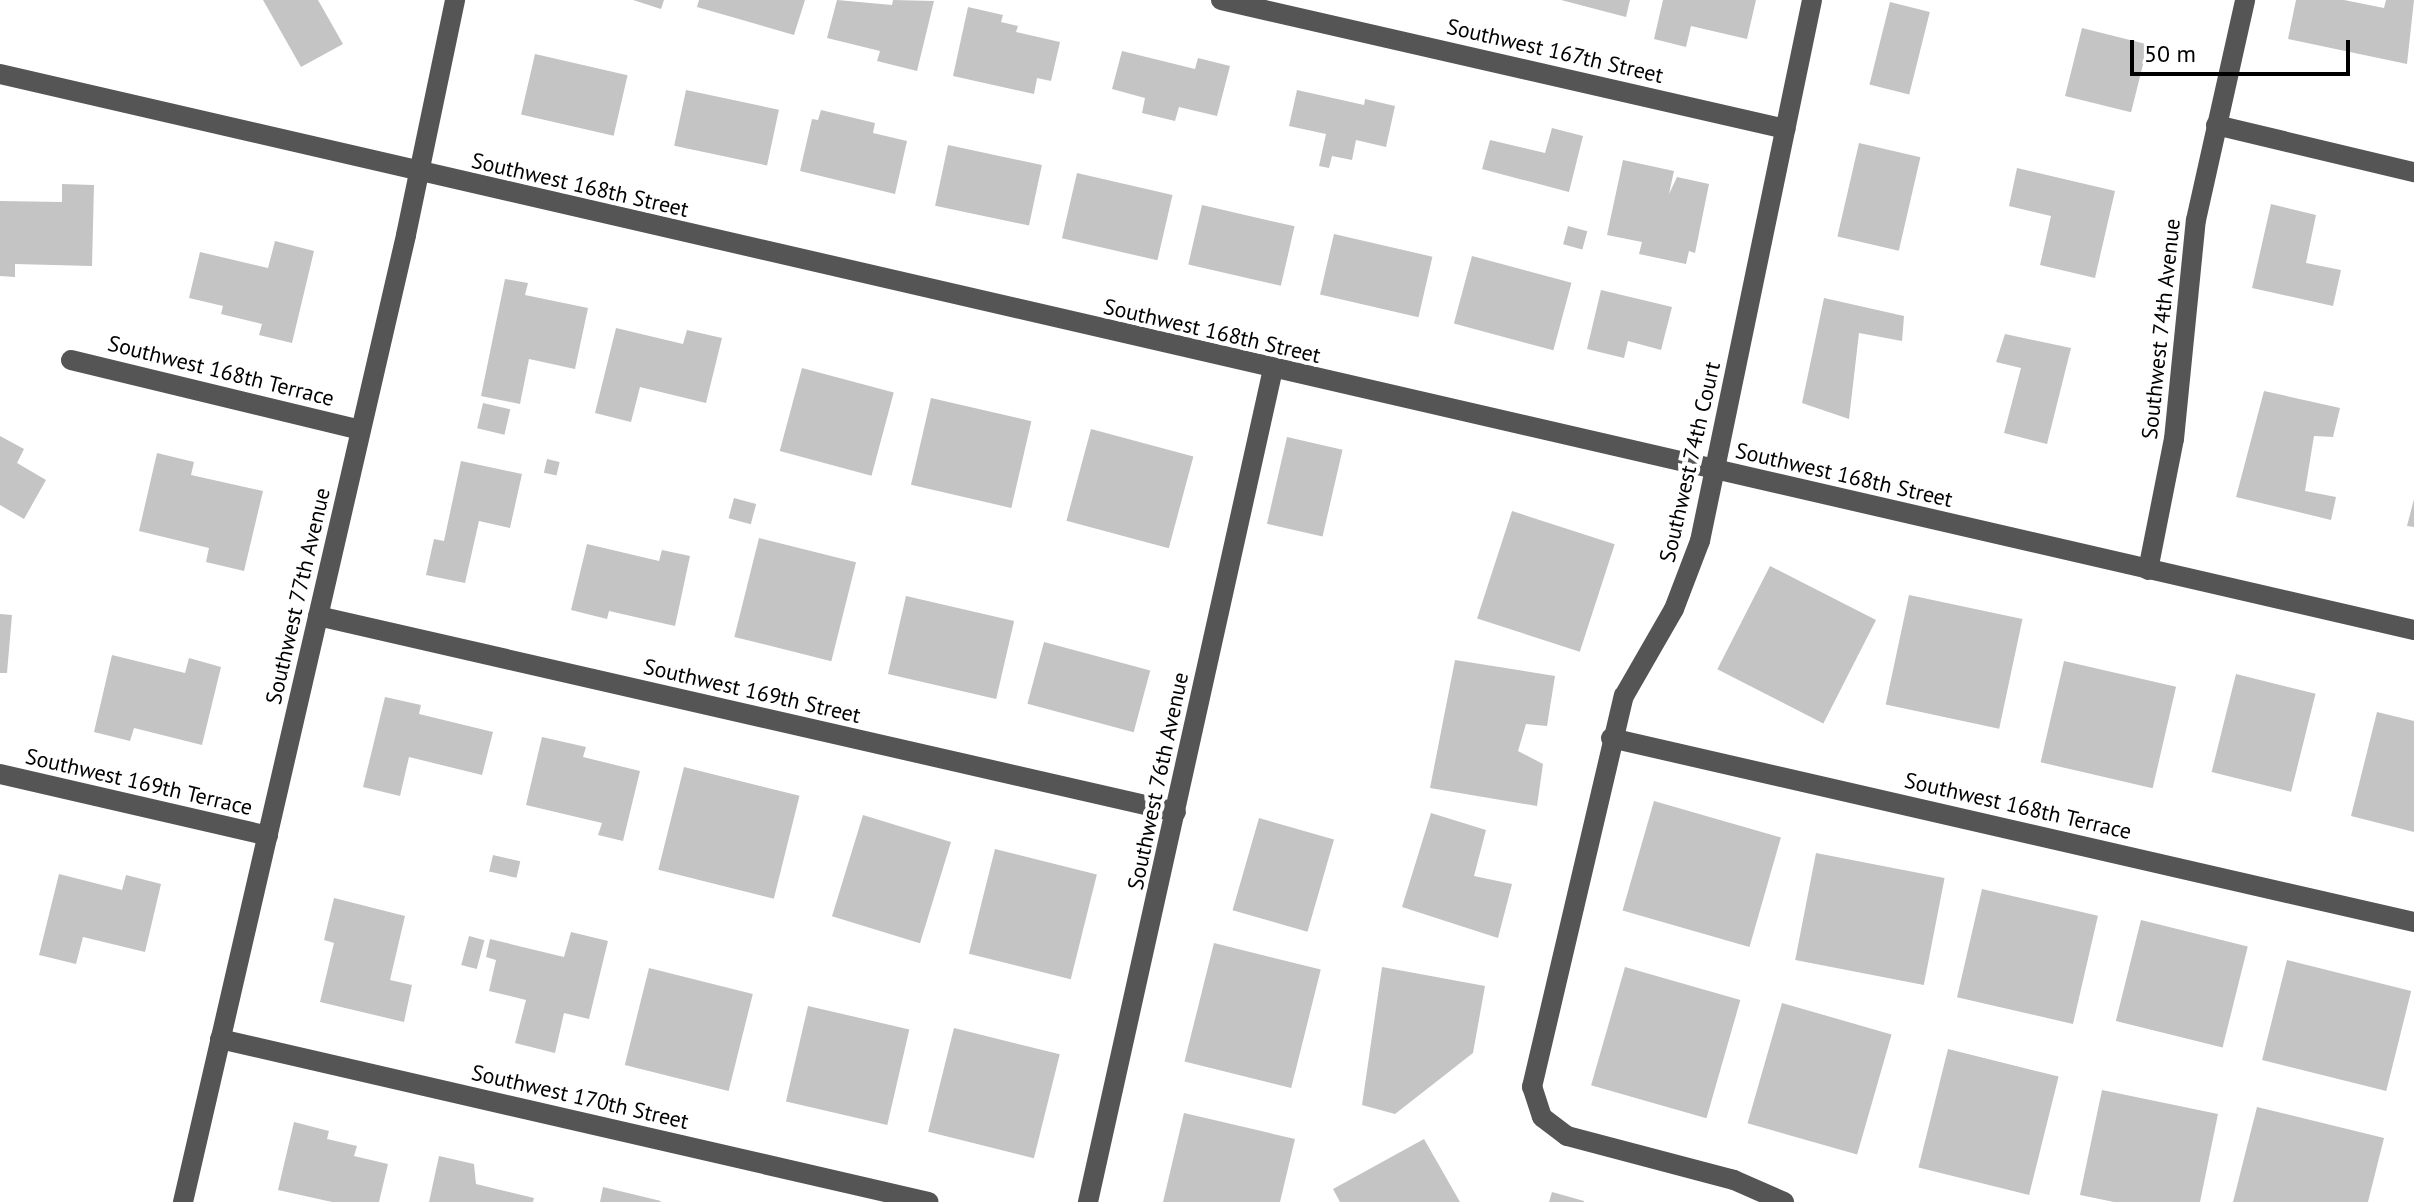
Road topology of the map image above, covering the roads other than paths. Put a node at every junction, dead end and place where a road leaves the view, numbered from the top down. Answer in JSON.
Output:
{"nodes":[{"id":1,"x":455,"y":0,"type":"edge"},
{"id":2,"x":1221,"y":0,"type":"edge"},
{"id":3,"x":1812,"y":0,"type":"edge"},
{"id":4,"x":2245,"y":0,"type":"edge"},
{"id":5,"x":0,"y":74,"type":"edge"},
{"id":6,"x":2216,"y":125,"type":"junction"},
{"id":7,"x":1785,"y":129,"type":"junction"},
{"id":8,"x":2414,"y":172,"type":"edge"},
{"id":9,"x":418,"y":173,"type":"junction"},
{"id":10,"x":71,"y":360,"type":"dead end"},
{"id":11,"x":1273,"y":369,"type":"junction"},
{"id":12,"x":360,"y":430,"type":"junction"},
{"id":13,"x":1715,"y":470,"type":"junction"},
{"id":14,"x":2148,"y":570,"type":"junction"},
{"id":15,"x":318,"y":616,"type":"junction"},
{"id":16,"x":2414,"y":630,"type":"edge"},
{"id":17,"x":1611,"y":738,"type":"junction"},
{"id":18,"x":0,"y":774,"type":"edge"},
{"id":19,"x":1176,"y":812,"type":"junction"},
{"id":20,"x":268,"y":836,"type":"junction"},
{"id":21,"x":2414,"y":922,"type":"edge"},
{"id":22,"x":220,"y":1039,"type":"junction"},
{"id":23,"x":183,"y":1202,"type":"edge"},
{"id":24,"x":929,"y":1202,"type":"edge"},
{"id":25,"x":1088,"y":1202,"type":"edge"},
{"id":26,"x":1784,"y":1202,"type":"edge"}],
"edges":[{"from":1,"to":9,"type":"street","name":"Southwest 77th Avenue"},
{"from":2,"to":7,"type":"street","name":"Southwest 167th Street"},
{"from":3,"to":7,"type":"street","name":"Southwest 74th Court"},
{"from":4,"to":6,"type":"street","name":"Southwest 74th Avenue"},
{"from":5,"to":9,"type":"street","name":"Southwest 168th Street"},
{"from":6,"to":8,"type":"street"},
{"from":6,"to":14,"type":"street","name":"Southwest 74th Avenue"},
{"from":7,"to":13,"type":"street","name":"Southwest 74th Court"},
{"from":9,"to":11,"type":"street","name":"Southwest 168th Street"},
{"from":9,"to":12,"type":"street","name":"Southwest 77th Avenue"},
{"from":10,"to":12,"type":"street","name":"Southwest 168th Terrace"},
{"from":11,"to":13,"type":"street","name":"Southwest 168th Street"},
{"from":11,"to":19,"type":"street","name":"Southwest 76th Avenue"},
{"from":12,"to":15,"type":"street","name":"Southwest 77th Avenue"},
{"from":13,"to":14,"type":"street","name":"Southwest 168th Street"},
{"from":13,"to":17,"type":"street","name":"Southwest 74th Court"},
{"from":14,"to":16,"type":"street","name":"Southwest 168th Street"},
{"from":15,"to":19,"type":"street","name":"Southwest 169th Street"},
{"from":15,"to":20,"type":"street","name":"Southwest 77th Avenue"},
{"from":17,"to":21,"type":"street","name":"Southwest 168th Terrace"},
{"from":17,"to":26,"type":"street","name":"Southwest 74th Court"},
{"from":18,"to":20,"type":"street","name":"Southwest 169th Terrace"},
{"from":19,"to":25,"type":"street","name":"Southwest 76th Avenue"},
{"from":20,"to":22,"type":"street","name":"Southwest 77th Avenue"},
{"from":22,"to":23,"type":"street","name":"Southwest 77th Avenue"},
{"from":22,"to":24,"type":"street","name":"Southwest 170th Street"}]}
